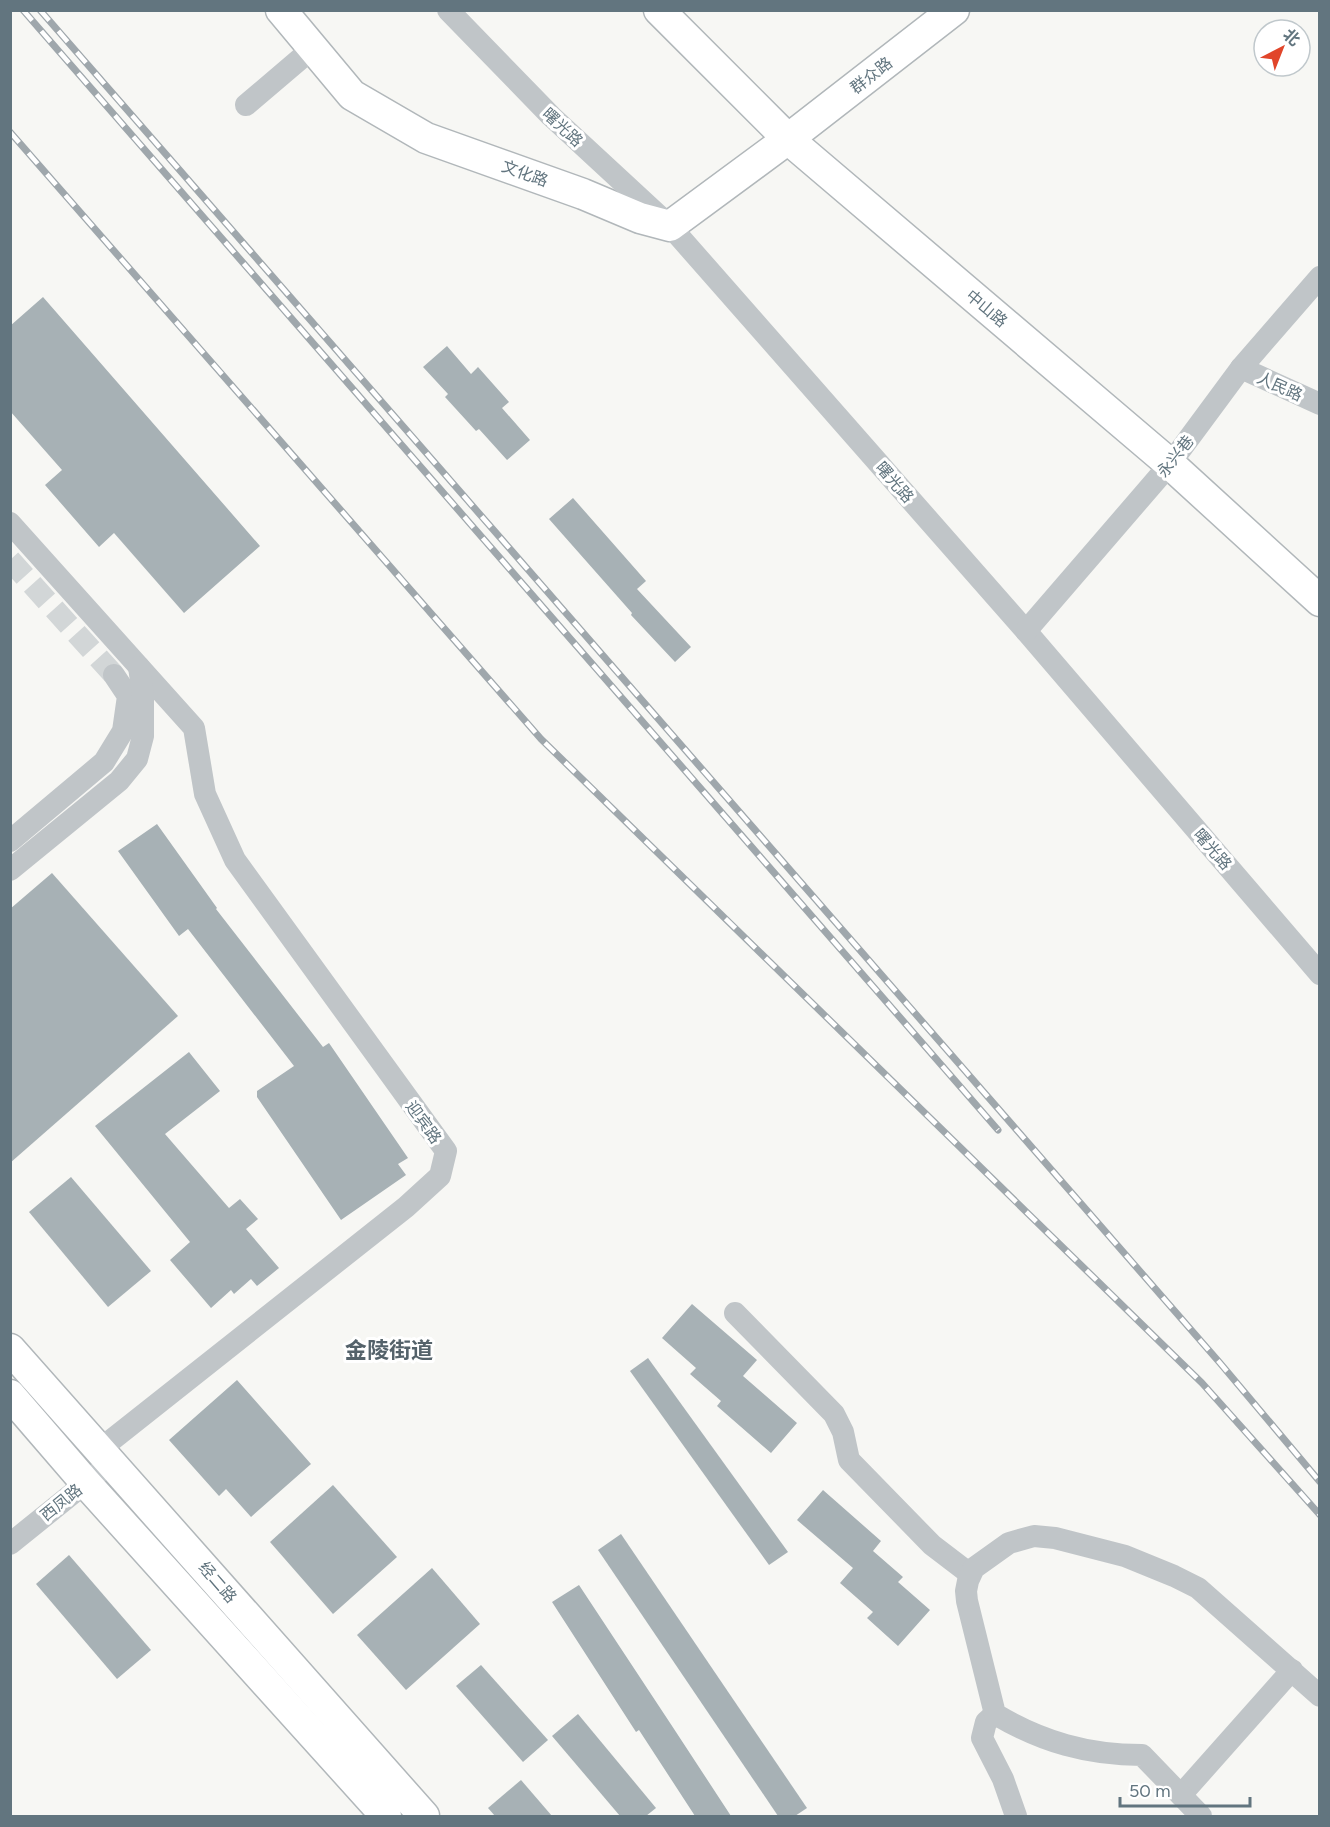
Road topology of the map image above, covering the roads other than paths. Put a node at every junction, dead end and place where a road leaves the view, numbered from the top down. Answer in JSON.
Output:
{"nodes":[{"id":1,"x":280,"y":10,"type":"edge"},
{"id":2,"x":448,"y":10,"type":"edge"},
{"id":3,"x":659,"y":10,"type":"edge"},
{"id":4,"x":954,"y":10,"type":"edge"},
{"id":5,"x":313,"y":48,"type":"junction"},
{"id":6,"x":246,"y":105,"type":"dead end"},
{"id":7,"x":788,"y":139,"type":"junction"},
{"id":8,"x":670,"y":226,"type":"junction"},
{"id":9,"x":1320,"y":278,"type":"edge"},
{"id":10,"x":1241,"y":368,"type":"junction"},
{"id":11,"x":1320,"y":404,"type":"edge"},
{"id":12,"x":1170,"y":464,"type":"junction"},
{"id":13,"x":10,"y":523,"type":"edge"},
{"id":14,"x":1320,"y":601,"type":"edge"},
{"id":15,"x":1026,"y":632,"type":"junction"},
{"id":16,"x":139,"y":667,"type":"junction"},
{"id":17,"x":114,"y":675,"type":"tunnel mouth"},
{"id":18,"x":10,"y":841,"type":"edge"},
{"id":19,"x":10,"y":870,"type":"edge"},
{"id":20,"x":1320,"y":974,"type":"edge"},
{"id":21,"x":735,"y":1313,"type":"dead end"},
{"id":22,"x":10,"y":1349,"type":"edge"},
{"id":23,"x":10,"y":1395,"type":"edge"},
{"id":24,"x":106,"y":1456,"type":"junction"},
{"id":25,"x":85,"y":1482,"type":"junction"},
{"id":26,"x":10,"y":1544,"type":"edge"},
{"id":27,"x":970,"y":1574,"type":"junction"},
{"id":28,"x":1292,"y":1670,"type":"junction"},
{"id":29,"x":1320,"y":1696,"type":"edge"},
{"id":30,"x":995,"y":1714,"type":"junction"},
{"id":31,"x":1181,"y":1795,"type":"junction"},
{"id":32,"x":386,"y":1816,"type":"edge"},
{"id":33,"x":424,"y":1816,"type":"edge"},
{"id":34,"x":1016,"y":1816,"type":"edge"},
{"id":35,"x":1201,"y":1816,"type":"edge"}],
"edges":[{"from":1,"to":5,"type":"main road","name":"文化路"},
{"from":2,"to":8,"type":"street","name":"曙光路"},
{"from":3,"to":7,"type":"main road","name":"中山路"},
{"from":4,"to":7,"type":"main road","name":"群众路"},
{"from":5,"to":6,"type":"street"},
{"from":5,"to":8,"type":"main road","name":"文化路"},
{"from":7,"to":8,"type":"main road"},
{"from":7,"to":12,"type":"main road","name":"中山路"},
{"from":8,"to":15,"type":"street","name":"曙光路"},
{"from":9,"to":10,"type":"street","name":"永兴巷"},
{"from":10,"to":11,"type":"street","name":"人民路"},
{"from":10,"to":12,"type":"street","name":"永兴巷"},
{"from":12,"to":14,"type":"main road","name":"中山路"},
{"from":12,"to":15,"type":"street","name":"永兴巷"},
{"from":13,"to":16,"type":"street"},
{"from":15,"to":20,"type":"street","name":"曙光路"},
{"from":16,"to":19,"type":"street"},
{"from":16,"to":24,"type":"street","name":"迎宾路"},
{"from":17,"to":18,"type":"street"},
{"from":21,"to":27,"type":"street"},
{"from":22,"to":24,"type":"main road","name":"经二路"},
{"from":23,"to":25,"type":"main road","name":"经二路"},
{"from":24,"to":25,"type":"street","name":"西凤路"},
{"from":24,"to":33,"type":"main road","name":"经二路"},
{"from":25,"to":26,"type":"street","name":"西凤路"},
{"from":25,"to":32,"type":"main road","name":"经二路"},
{"from":27,"to":28,"type":"street"},
{"from":27,"to":30,"type":"street"},
{"from":28,"to":29,"type":"street"},
{"from":28,"to":31,"type":"street"},
{"from":30,"to":31,"type":"street"},
{"from":30,"to":34,"type":"street"},
{"from":31,"to":35,"type":"street"}]}
